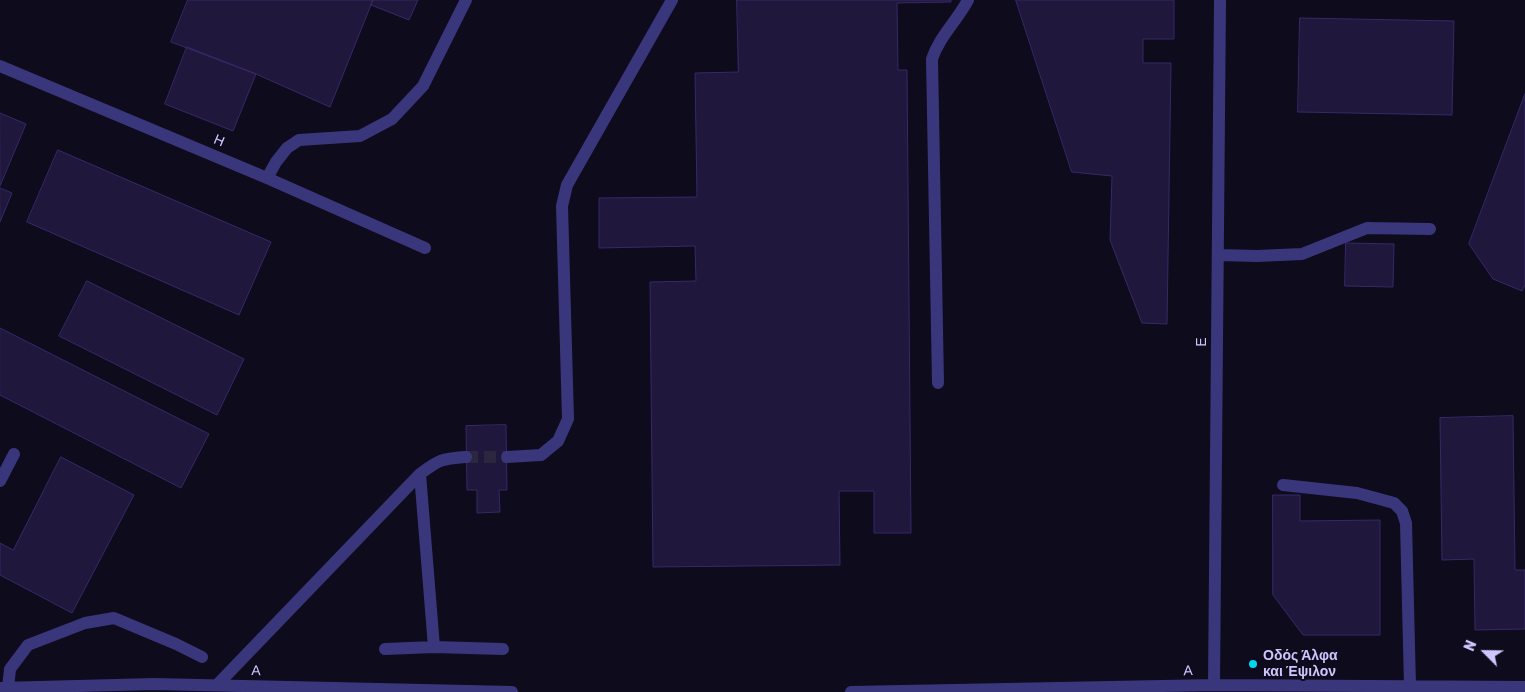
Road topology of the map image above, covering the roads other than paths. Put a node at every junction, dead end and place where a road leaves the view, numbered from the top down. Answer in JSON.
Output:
{"nodes":[{"id":1,"x":466,"y":0,"type":"edge"},
{"id":2,"x":672,"y":0,"type":"edge"},
{"id":3,"x":968,"y":0,"type":"edge"},
{"id":4,"x":1220,"y":0,"type":"edge"},
{"id":5,"x":0,"y":66,"type":"edge"},
{"id":6,"x":267,"y":178,"type":"junction"},
{"id":7,"x":1430,"y":229,"type":"dead end"},
{"id":8,"x":425,"y":248,"type":"dead end"},
{"id":9,"x":1218,"y":256,"type":"junction"},
{"id":10,"x":938,"y":383,"type":"dead end"},
{"id":11,"x":14,"y":454,"type":"dead end"},
{"id":12,"x":466,"y":457,"type":"tunnel mouth"},
{"id":13,"x":506,"y":457,"type":"tunnel mouth"},
{"id":14,"x":420,"y":474,"type":"junction"},
{"id":15,"x":0,"y":480,"type":"edge"},
{"id":16,"x":1284,"y":485,"type":"dead end"},
{"id":17,"x":434,"y":647,"type":"junction"},
{"id":18,"x":385,"y":648,"type":"dead end"},
{"id":19,"x":504,"y":649,"type":"dead end"},
{"id":20,"x":202,"y":657,"type":"dead end"},
{"id":21,"x":217,"y":685,"type":"junction"},
{"id":22,"x":1214,"y":685,"type":"junction"},
{"id":23,"x":1410,"y":686,"type":"junction"},
{"id":24,"x":1525,"y":687,"type":"edge"},
{"id":25,"x":4,"y":688,"type":"edge"},
{"id":26,"x":1139,"y":689,"type":"edge"},
{"id":27,"x":1071,"y":690,"type":"edge"},
{"id":28,"x":512,"y":692,"type":"edge"},
{"id":29,"x":851,"y":692,"type":"edge"}],
"edges":[{"from":1,"to":6,"type":"street"},
{"from":2,"to":13,"type":"street"},
{"from":3,"to":10,"type":"street"},
{"from":4,"to":9,"type":"street","name":"Ε"},
{"from":5,"to":6,"type":"street","name":"Η"},
{"from":6,"to":8,"type":"street","name":"Η"},
{"from":7,"to":9,"type":"street"},
{"from":9,"to":22,"type":"street","name":"Ε"},
{"from":11,"to":15,"type":"street"},
{"from":12,"to":14,"type":"street"},
{"from":14,"to":17,"type":"street"},
{"from":14,"to":21,"type":"street"},
{"from":16,"to":23,"type":"street"},
{"from":17,"to":18,"type":"street"},
{"from":17,"to":19,"type":"street"},
{"from":20,"to":25,"type":"street"},
{"from":21,"to":25,"type":"street","name":"Α"},
{"from":21,"to":28,"type":"street","name":"Α"},
{"from":22,"to":23,"type":"street","name":"Α"},
{"from":22,"to":26,"type":"street","name":"Α"},
{"from":23,"to":24,"type":"street","name":"Α"},
{"from":26,"to":27,"type":"street","name":"Α"},
{"from":27,"to":29,"type":"street","name":"Α"}]}
